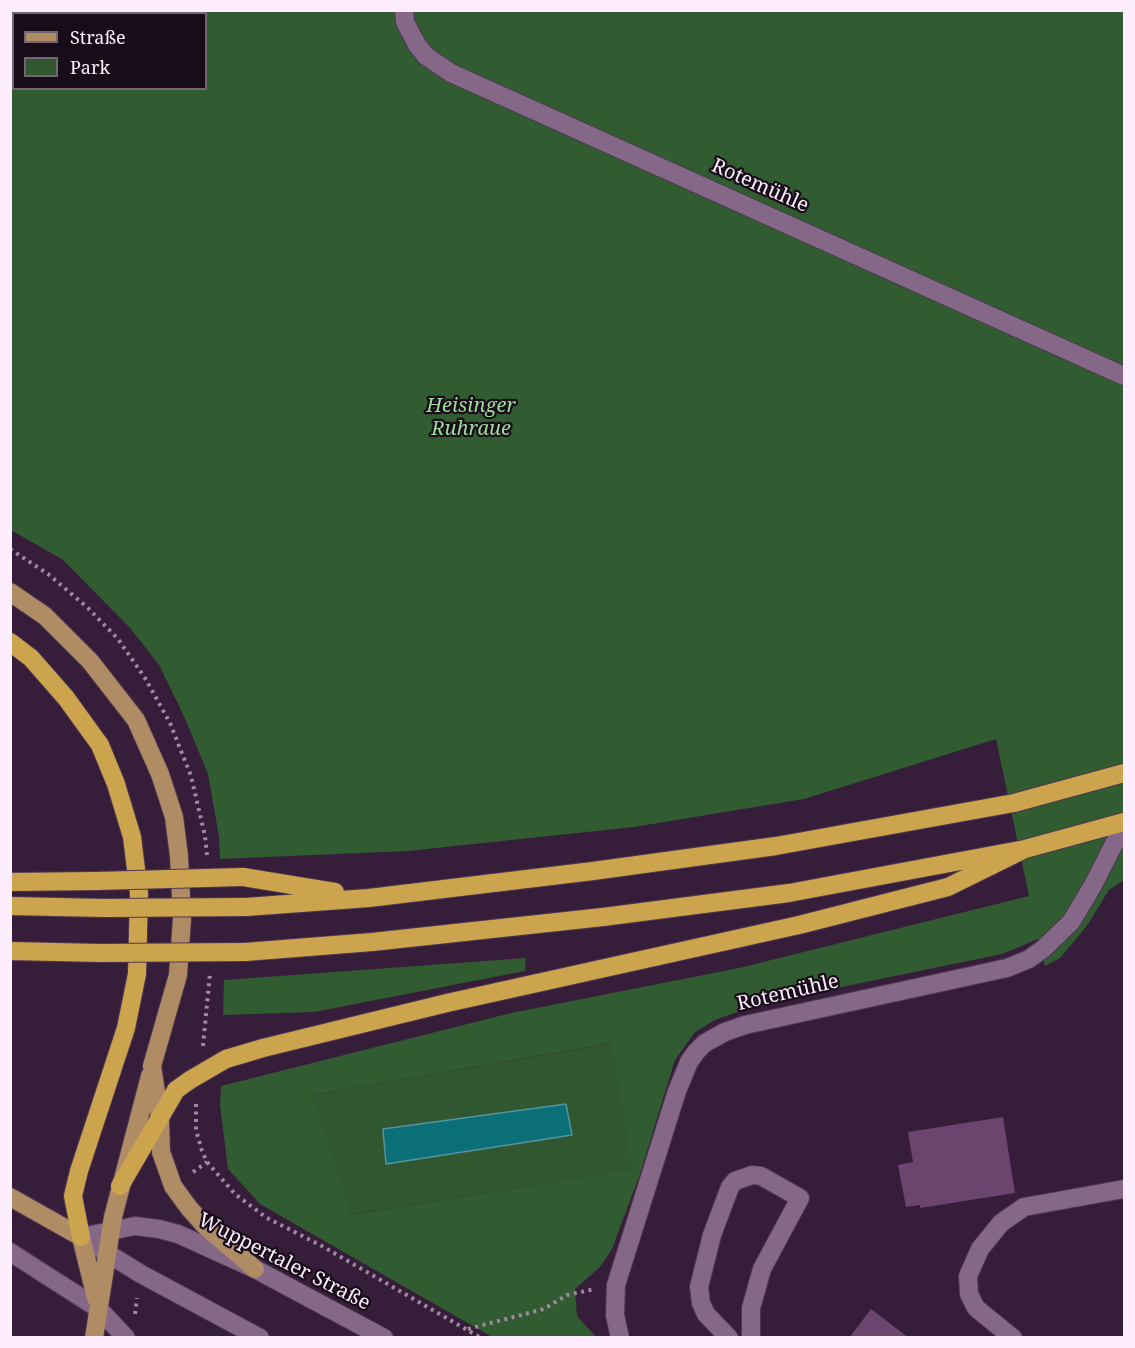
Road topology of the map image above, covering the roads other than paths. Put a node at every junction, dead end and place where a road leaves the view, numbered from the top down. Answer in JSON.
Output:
{"nodes":[{"id":1,"x":404,"y":10,"type":"edge"},
{"id":2,"x":1125,"y":376,"type":"edge"},
{"id":3,"x":10,"y":592,"type":"edge"},
{"id":4,"x":10,"y":642,"type":"edge"},
{"id":5,"x":1125,"y":773,"type":"edge"},
{"id":6,"x":1125,"y":822,"type":"edge"},
{"id":7,"x":1125,"y":830,"type":"edge"},
{"id":8,"x":1025,"y":849,"type":"junction"},
{"id":9,"x":10,"y":882,"type":"edge"},
{"id":10,"x":369,"y":898,"type":"junction"},
{"id":11,"x":10,"y":906,"type":"edge"},
{"id":12,"x":10,"y":951,"type":"edge"},
{"id":13,"x":152,"y":1066,"type":"junction"},
{"id":14,"x":160,"y":1118,"type":"junction"},
{"id":15,"x":120,"y":1186,"type":"junction"},
{"id":16,"x":1125,"y":1189,"type":"edge"},
{"id":17,"x":10,"y":1197,"type":"edge"},
{"id":18,"x":110,"y":1231,"type":"junction"},
{"id":19,"x":81,"y":1237,"type":"junction"},
{"id":20,"x":10,"y":1252,"type":"edge"},
{"id":21,"x":106,"y":1252,"type":"junction"},
{"id":22,"x":255,"y":1269,"type":"junction"},
{"id":23,"x":99,"y":1309,"type":"junction"},
{"id":24,"x":94,"y":1338,"type":"edge"},
{"id":25,"x":126,"y":1338,"type":"edge"},
{"id":26,"x":260,"y":1338,"type":"edge"},
{"id":27,"x":384,"y":1338,"type":"edge"},
{"id":28,"x":620,"y":1338,"type":"edge"},
{"id":29,"x":729,"y":1338,"type":"edge"},
{"id":30,"x":751,"y":1338,"type":"edge"},
{"id":31,"x":1013,"y":1338,"type":"edge"}],
"edges":[{"from":1,"to":2,"type":"street","name":"Rotemühle"},
{"from":3,"to":13,"type":"main road"},
{"from":4,"to":19,"type":"highway"},
{"from":5,"to":10,"type":"highway"},
{"from":6,"to":8,"type":"highway"},
{"from":7,"to":28,"type":"street","name":"Rotemühle"},
{"from":8,"to":12,"type":"highway","bridge":true},
{"from":8,"to":14,"type":"highway"},
{"from":9,"to":10,"type":"highway","bridge":true},
{"from":10,"to":11,"type":"highway","bridge":true},
{"from":13,"to":14,"type":"main road"},
{"from":13,"to":15,"type":"main road"},
{"from":14,"to":15,"type":"highway"},
{"from":14,"to":22,"type":"main road"},
{"from":15,"to":18,"type":"main road"},
{"from":16,"to":31,"type":"street"},
{"from":17,"to":19,"type":"main road"},
{"from":18,"to":19,"type":"street","name":"Wuppertaler Straße"},
{"from":18,"to":21,"type":"main road"},
{"from":18,"to":22,"type":"street","name":"Wuppertaler Straße"},
{"from":19,"to":21,"type":"street"},
{"from":19,"to":23,"type":"main road"},
{"from":20,"to":23,"type":"street"},
{"from":21,"to":23,"type":"main road"},
{"from":21,"to":26,"type":"street"},
{"from":22,"to":27,"type":"street","name":"Wuppertaler Straße"},
{"from":23,"to":24,"type":"main road"},
{"from":23,"to":25,"type":"street"},
{"from":29,"to":30,"type":"street"}]}
